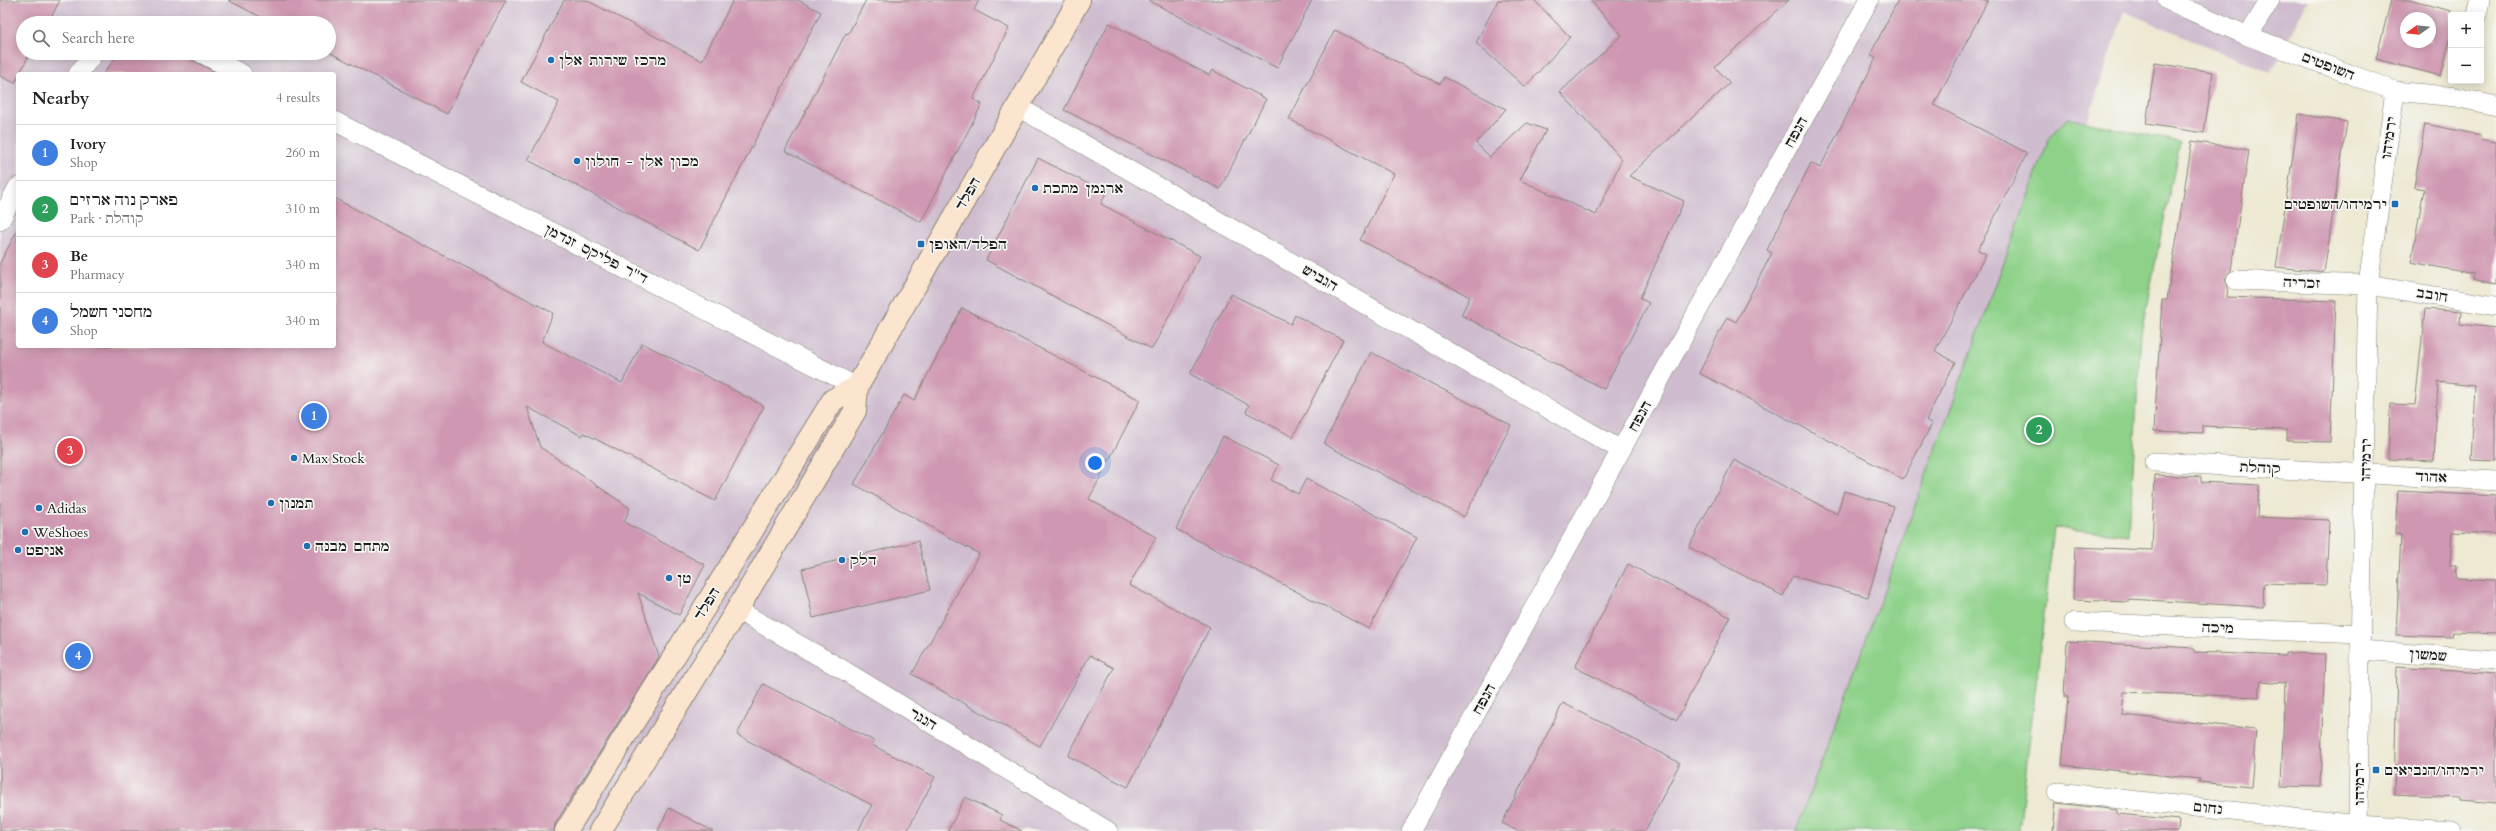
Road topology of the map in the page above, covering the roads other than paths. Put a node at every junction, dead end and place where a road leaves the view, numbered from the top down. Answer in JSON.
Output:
{"nodes":[{"id":1,"x":1079,"y":0,"type":"edge"},
{"id":2,"x":1869,"y":0,"type":"edge"},
{"id":3,"x":2167,"y":0,"type":"edge"},
{"id":4,"x":2270,"y":0,"type":"edge"},
{"id":5,"x":2480,"y":0,"type":"edge"},
{"id":6,"x":2478,"y":12,"type":"edge"},
{"id":7,"x":2248,"y":36,"type":"junction"},
{"id":8,"x":89,"y":60,"type":"edge"},
{"id":9,"x":215,"y":60,"type":"edge"},
{"id":10,"x":80,"y":72,"type":"edge"},
{"id":11,"x":238,"y":72,"type":"edge"},
{"id":12,"x":2458,"y":89,"type":"edge"},
{"id":13,"x":2395,"y":92,"type":"junction"},
{"id":14,"x":2496,"y":106,"type":"edge"},
{"id":15,"x":1018,"y":107,"type":"junction"},
{"id":16,"x":336,"y":122,"type":"edge"},
{"id":17,"x":16,"y":191,"type":"edge"},
{"id":18,"x":0,"y":221,"type":"edge"},
{"id":19,"x":2236,"y":280,"type":"dead end"},
{"id":20,"x":2368,"y":285,"type":"junction"},
{"id":21,"x":2496,"y":306,"type":"edge"},
{"id":22,"x":857,"y":387,"type":"junction"},
{"id":23,"x":1621,"y":450,"type":"junction"},
{"id":24,"x":2154,"y":462,"type":"dead end"},
{"id":25,"x":2366,"y":473,"type":"junction"},
{"id":26,"x":2496,"y":481,"type":"edge"},
{"id":27,"x":737,"y":610,"type":"junction"},
{"id":28,"x":2074,"y":622,"type":"dead end"},
{"id":29,"x":2360,"y":642,"type":"junction"},
{"id":30,"x":2496,"y":660,"type":"edge"},
{"id":31,"x":2057,"y":792,"type":"dead end"},
{"id":32,"x":2359,"y":828,"type":"edge"},
{"id":33,"x":566,"y":831,"type":"edge"},
{"id":34,"x":600,"y":831,"type":"edge"},
{"id":35,"x":1108,"y":831,"type":"edge"},
{"id":36,"x":1411,"y":831,"type":"edge"},
{"id":37,"x":2451,"y":831,"type":"edge"}],
"edges":[{"from":1,"to":15,"type":"street","name":"הפלד"},
{"from":2,"to":23,"type":"street","name":"הנפח"},
{"from":3,"to":7,"type":"street","name":"השופטים"},
{"from":4,"to":7,"type":"street"},
{"from":5,"to":6,"type":"street"},
{"from":7,"to":13,"type":"street","name":"השופטים"},
{"from":8,"to":10,"type":"street"},
{"from":9,"to":11,"type":"street"},
{"from":12,"to":13,"type":"street","name":"השופטים"},
{"from":12,"to":14,"type":"street","name":"השופטים"},
{"from":13,"to":20,"type":"street","name":"ירמיהו"},
{"from":15,"to":22,"type":"street","name":"הפלד"},
{"from":15,"to":23,"type":"street","name":"הגביש"},
{"from":16,"to":22,"type":"street","name":"ד''ר פליקס זנדמן"},
{"from":17,"to":18,"type":"street"},
{"from":19,"to":20,"type":"street","name":"זכריה"},
{"from":20,"to":21,"type":"street","name":"חובב"},
{"from":20,"to":25,"type":"street","name":"ירמיהו"},
{"from":22,"to":27,"type":"street","name":"הפלד"},
{"from":22,"to":33,"type":"street","name":"הפלד"},
{"from":23,"to":36,"type":"street","name":"הנפח"},
{"from":24,"to":25,"type":"street","name":"קוהלת"},
{"from":25,"to":26,"type":"street","name":"אהוד"},
{"from":25,"to":29,"type":"street","name":"ירמיהו"},
{"from":27,"to":34,"type":"street","name":"הפלד"},
{"from":27,"to":35,"type":"street","name":"הנגר"},
{"from":28,"to":29,"type":"street","name":"מיכה"},
{"from":29,"to":30,"type":"street","name":"שמשון"},
{"from":29,"to":32,"type":"street","name":"ירמיהו"},
{"from":31,"to":32,"type":"street","name":"נחום"},
{"from":32,"to":37,"type":"street","name":"נחום"}]}
